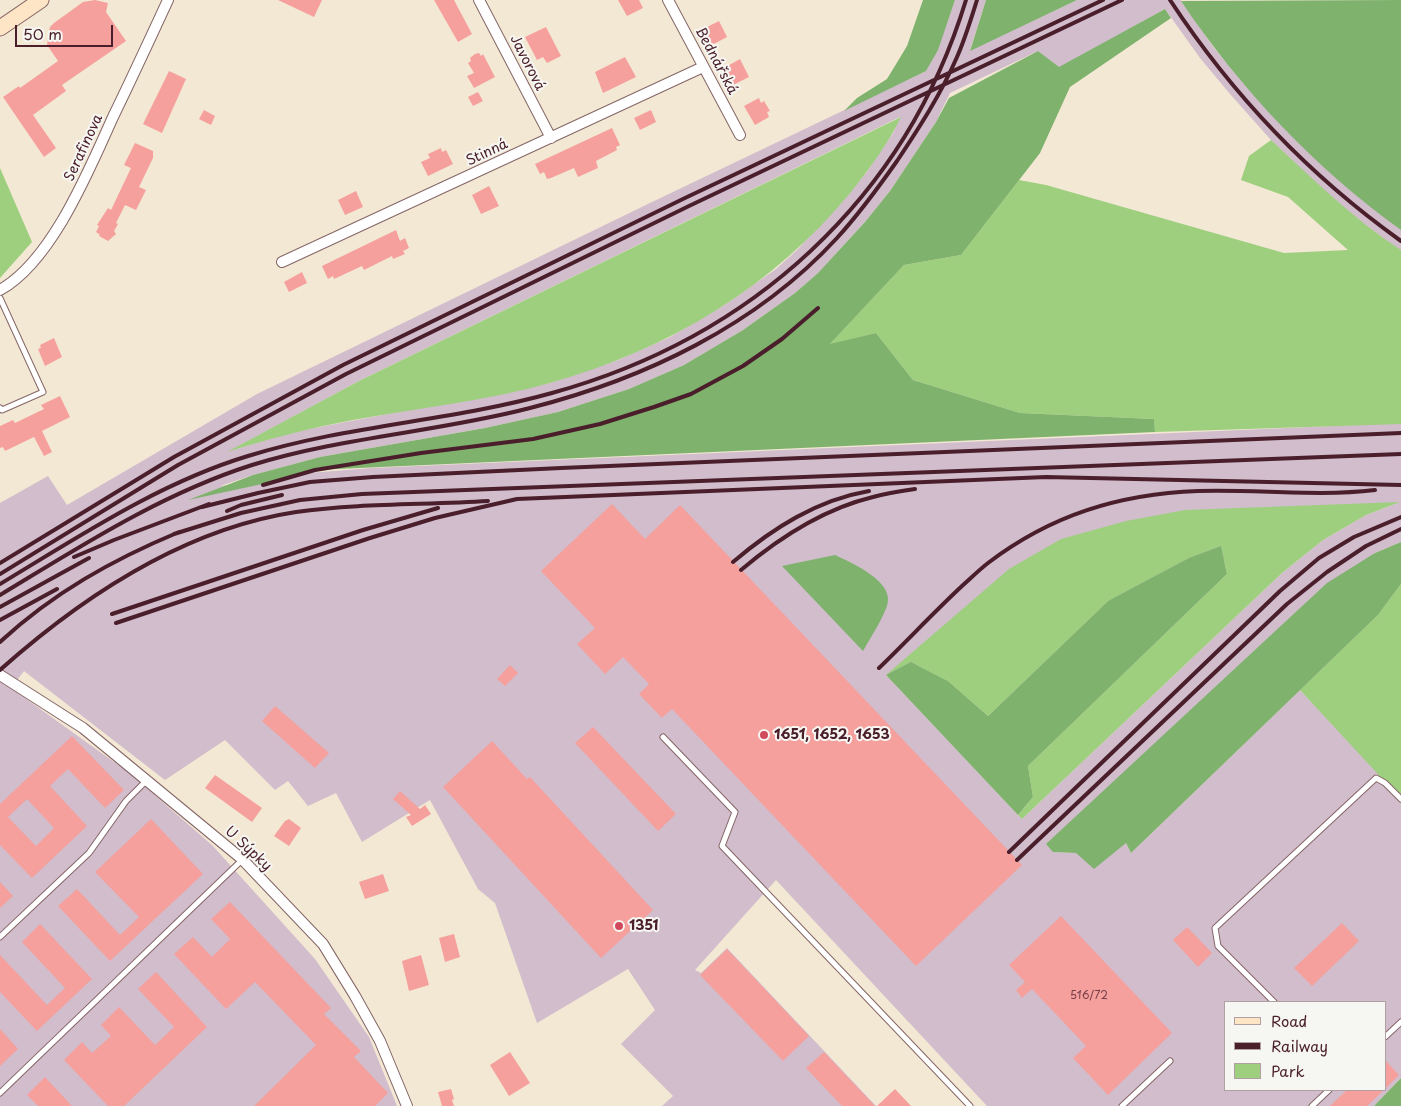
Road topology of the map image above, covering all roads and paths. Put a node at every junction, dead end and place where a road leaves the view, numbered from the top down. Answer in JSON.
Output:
{"nodes":[{"id":1,"x":41,"y":0,"type":"edge"},
{"id":2,"x":168,"y":0,"type":"edge"},
{"id":3,"x":479,"y":0,"type":"edge"},
{"id":4,"x":668,"y":0,"type":"edge"},
{"id":5,"x":0,"y":28,"type":"edge"},
{"id":6,"x":703,"y":67,"type":"junction"},
{"id":7,"x":740,"y":135,"type":"dead end"},
{"id":8,"x":551,"y":138,"type":"junction"},
{"id":9,"x":282,"y":262,"type":"dead end"},
{"id":10,"x":0,"y":290,"type":"edge"},
{"id":11,"x":0,"y":298,"type":"edge"},
{"id":12,"x":0,"y":408,"type":"edge"},
{"id":13,"x":0,"y":675,"type":"edge"},
{"id":14,"x":663,"y":737,"type":"dead end"},
{"id":15,"x":147,"y":780,"type":"junction"},
{"id":16,"x":1401,"y":799,"type":"edge"},
{"id":17,"x":242,"y":859,"type":"junction"},
{"id":18,"x":0,"y":937,"type":"edge"},
{"id":19,"x":1273,"y":1001,"type":"edge"},
{"id":20,"x":1401,"y":1022,"type":"edge"},
{"id":21,"x":1386,"y":1036,"type":"edge"},
{"id":22,"x":1170,"y":1061,"type":"dead end"},
{"id":23,"x":1329,"y":1091,"type":"edge"},
{"id":24,"x":0,"y":1093,"type":"edge"},
{"id":25,"x":405,"y":1105,"type":"edge"},
{"id":26,"x":970,"y":1106,"type":"edge"},
{"id":27,"x":1122,"y":1106,"type":"edge"},
{"id":28,"x":1312,"y":1106,"type":"edge"}],
"edges":[{"from":1,"to":5,"type":"main road"},
{"from":2,"to":10,"type":"street","name":"Serafinova"},
{"from":3,"to":8,"type":"street","name":"Javorová"},
{"from":4,"to":6,"type":"street","name":"Bednářská"},
{"from":6,"to":7,"type":"street","name":"Bednářská"},
{"from":6,"to":8,"type":"street","name":"Stinná"},
{"from":8,"to":9,"type":"street","name":"Stinná"},
{"from":11,"to":12,"type":"lane"},
{"from":13,"to":15,"type":"street","name":"U Sýpky"},
{"from":14,"to":26,"type":"lane"},
{"from":15,"to":17,"type":"street","name":"U Sýpky"},
{"from":15,"to":18,"type":"lane"},
{"from":16,"to":19,"type":"lane"},
{"from":17,"to":24,"type":"lane"},
{"from":17,"to":25,"type":"street","name":"U Sýpky"},
{"from":20,"to":21,"type":"lane"},
{"from":22,"to":27,"type":"lane"},
{"from":23,"to":28,"type":"lane"}]}
